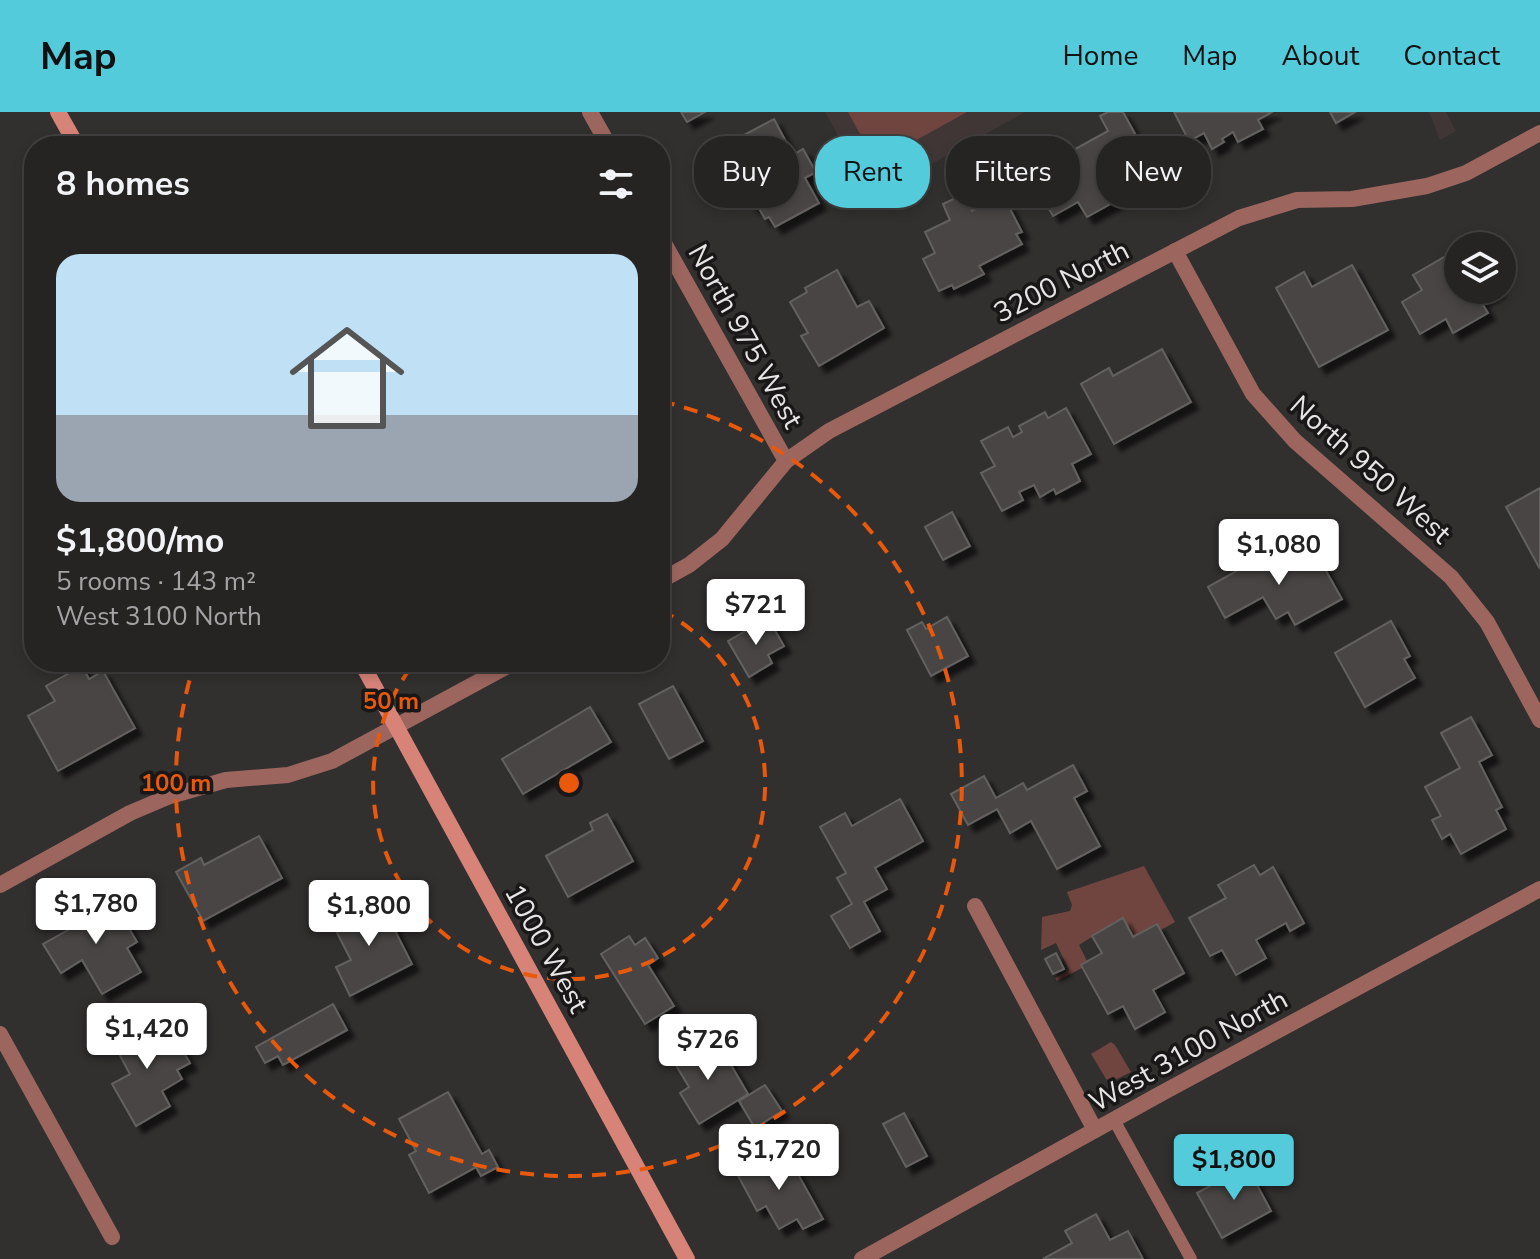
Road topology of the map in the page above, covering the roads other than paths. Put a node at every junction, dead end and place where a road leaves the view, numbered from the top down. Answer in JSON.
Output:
{"nodes":[{"id":1,"x":58,"y":112,"type":"edge"},
{"id":2,"x":590,"y":112,"type":"edge"},
{"id":3,"x":1540,"y":133,"type":"edge"},
{"id":4,"x":71,"y":136,"type":"edge"},
{"id":5,"x":603,"y":136,"type":"edge"},
{"id":6,"x":1175,"y":251,"type":"junction"},
{"id":7,"x":670,"y":254,"type":"edge"},
{"id":8,"x":786,"y":461,"type":"junction"},
{"id":9,"x":670,"y":575,"type":"edge"},
{"id":10,"x":367,"y":672,"type":"edge"},
{"id":11,"x":497,"y":672,"type":"edge"},
{"id":12,"x":1540,"y":720,"type":"edge"},
{"id":13,"x":398,"y":727,"type":"junction"},
{"id":14,"x":0,"y":885,"type":"edge"},
{"id":15,"x":1540,"y":889,"type":"edge"},
{"id":16,"x":975,"y":906,"type":"dead end"},
{"id":17,"x":0,"y":1034,"type":"edge"},
{"id":18,"x":1114,"y":1120,"type":"junction"},
{"id":19,"x":1095,"y":1130,"type":"junction"},
{"id":20,"x":112,"y":1237,"type":"dead end"},
{"id":21,"x":687,"y":1259,"type":"edge"},
{"id":22,"x":862,"y":1259,"type":"edge"},
{"id":23,"x":1191,"y":1259,"type":"edge"}],
"edges":[{"from":1,"to":4,"type":"street"},
{"from":2,"to":5,"type":"street"},
{"from":3,"to":6,"type":"street","name":"3200 North"},
{"from":6,"to":8,"type":"street","name":"3200 North"},
{"from":6,"to":12,"type":"street","name":"North 950 West"},
{"from":7,"to":8,"type":"street","name":"North 975 West"},
{"from":8,"to":9,"type":"street","name":"3200 North"},
{"from":10,"to":13,"type":"street","name":"1000 West"},
{"from":11,"to":13,"type":"street"},
{"from":13,"to":14,"type":"street"},
{"from":13,"to":21,"type":"street","name":"1000 West"},
{"from":15,"to":18,"type":"street","name":"West 3100 North"},
{"from":16,"to":19,"type":"street"},
{"from":17,"to":20,"type":"street"},
{"from":18,"to":19,"type":"street","name":"West 3100 North"},
{"from":18,"to":23,"type":"lane"},
{"from":19,"to":22,"type":"street","name":"West 3100 North"}]}
